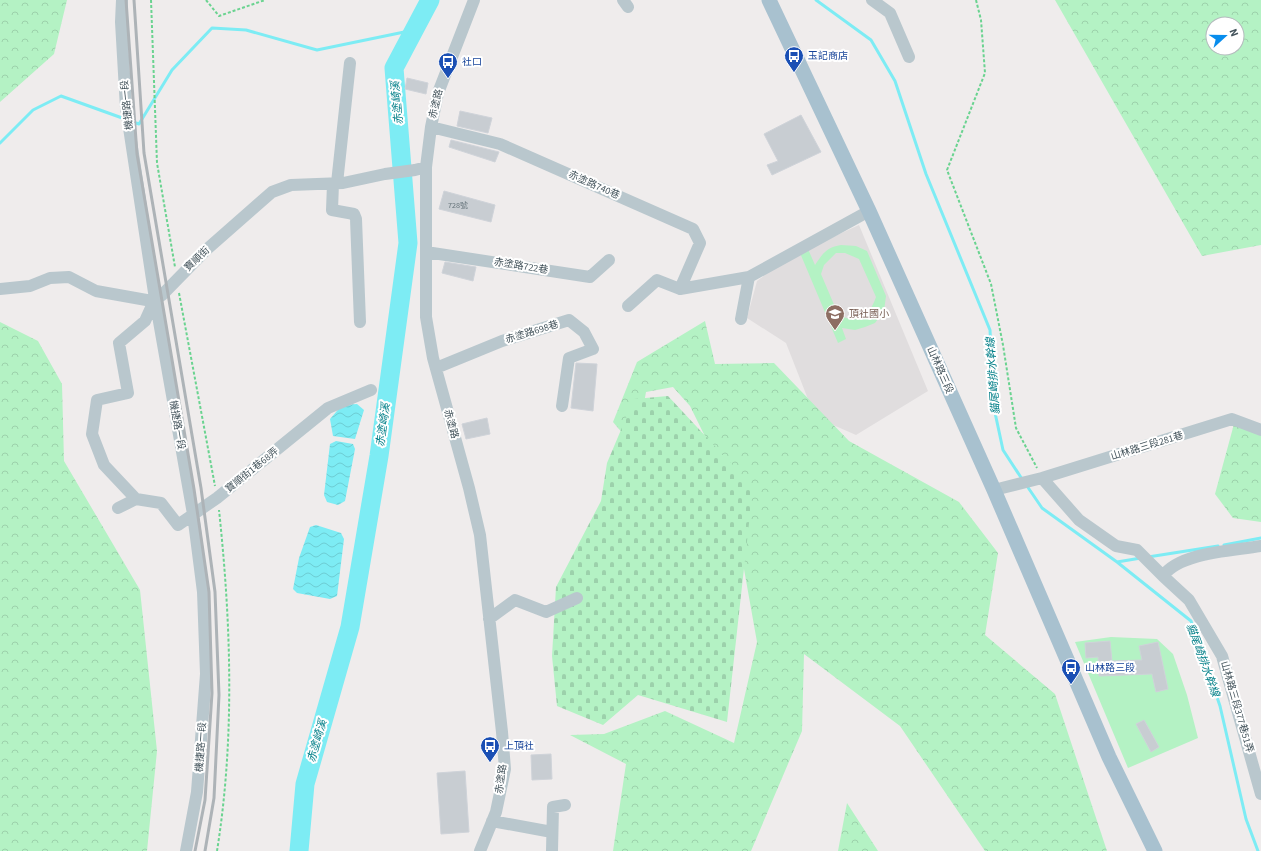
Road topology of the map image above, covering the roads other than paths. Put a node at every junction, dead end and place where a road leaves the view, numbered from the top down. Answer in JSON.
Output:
{"nodes":[{"id":1,"x":122,"y":0,"type":"edge"},
{"id":2,"x":769,"y":0,"type":"edge"},
{"id":3,"x":872,"y":0,"type":"edge"},
{"id":4,"x":471,"y":1,"type":"edge"},
{"id":5,"x":909,"y":57,"type":"dead end"},
{"id":6,"x":350,"y":63,"type":"dead end"},
{"id":7,"x":430,"y":127,"type":"junction"},
{"id":8,"x":420,"y":169,"type":"junction"},
{"id":9,"x":335,"y":183,"type":"junction"},
{"id":10,"x":868,"y":211,"type":"junction"},
{"id":11,"x":426,"y":252,"type":"junction"},
{"id":12,"x":609,"y":260,"type":"dead end"},
{"id":13,"x":749,"y":277,"type":"junction"},
{"id":14,"x":0,"y":289,"type":"edge"},
{"id":15,"x":680,"y":289,"type":"junction"},
{"id":16,"x":155,"y":299,"type":"junction"},
{"id":17,"x":628,"y":306,"type":"dead end"},
{"id":18,"x":741,"y":319,"type":"dead end"},
{"id":19,"x":360,"y":322,"type":"dead end"},
{"id":20,"x":436,"y":368,"type":"junction"},
{"id":21,"x":371,"y":390,"type":"dead end"},
{"id":22,"x":562,"y":406,"type":"dead end"},
{"id":23,"x":1261,"y":430,"type":"edge"},
{"id":24,"x":1037,"y":479,"type":"junction"},
{"id":25,"x":994,"y":490,"type":"junction"},
{"id":26,"x":136,"y":500,"type":"junction"},
{"id":27,"x":118,"y":508,"type":"dead end"},
{"id":28,"x":193,"y":514,"type":"junction"},
{"id":29,"x":1261,"y":546,"type":"edge"},
{"id":30,"x":1163,"y":576,"type":"junction"},
{"id":31,"x":577,"y":598,"type":"dead end"},
{"id":32,"x":489,"y":620,"type":"junction"},
{"id":33,"x":1261,"y":794,"type":"edge"},
{"id":34,"x":566,"y":805,"type":"dead end"},
{"id":35,"x":492,"y":821,"type":"junction"},
{"id":36,"x":552,"y":832,"type":"junction"},
{"id":37,"x":186,"y":851,"type":"edge"},
{"id":38,"x":480,"y":851,"type":"edge"},
{"id":39,"x":552,"y":851,"type":"edge"},
{"id":40,"x":1155,"y":851,"type":"edge"}],
"edges":[{"from":1,"to":16,"type":"street","name":"機捷路一段"},
{"from":2,"to":10,"type":"main road","name":"山林路三段"},
{"from":3,"to":5,"type":"street"},
{"from":4,"to":7,"type":"street","name":"赤塗路"},
{"from":6,"to":9,"type":"street"},
{"from":7,"to":8,"type":"street","name":"赤塗路"},
{"from":7,"to":15,"type":"street","name":"赤塗路740巷"},
{"from":8,"to":9,"type":"street","name":"寶順街"},
{"from":8,"to":11,"type":"street","name":"赤塗路"},
{"from":9,"to":16,"type":"street","name":"寶順街"},
{"from":9,"to":19,"type":"street"},
{"from":10,"to":13,"type":"street"},
{"from":10,"to":25,"type":"main road","name":"山林路三段"},
{"from":11,"to":12,"type":"street","name":"赤塗路722巷"},
{"from":11,"to":20,"type":"street","name":"赤塗路"},
{"from":13,"to":15,"type":"street"},
{"from":13,"to":18,"type":"street"},
{"from":14,"to":16,"type":"street"},
{"from":15,"to":17,"type":"street"},
{"from":16,"to":26,"type":"street"},
{"from":16,"to":28,"type":"street","name":"機捷路一段"},
{"from":20,"to":22,"type":"street","name":"赤塗路698巷"},
{"from":20,"to":32,"type":"street","name":"赤塗路"},
{"from":21,"to":28,"type":"street","name":"寶順街1巷68弄"},
{"from":23,"to":24,"type":"street","name":"山林路三段281巷"},
{"from":24,"to":25,"type":"street","name":"山林路三段281巷"},
{"from":24,"to":30,"type":"street","name":"山林路三段377巷51弄"},
{"from":25,"to":40,"type":"main road","name":"山林路三段"},
{"from":26,"to":27,"type":"street"},
{"from":26,"to":28,"type":"street","name":"寶順街1巷68弄"},
{"from":28,"to":37,"type":"street","name":"機捷路一段"},
{"from":29,"to":30,"type":"street"},
{"from":30,"to":33,"type":"street","name":"山林路三段377巷51弄"},
{"from":31,"to":32,"type":"street"},
{"from":32,"to":35,"type":"street","name":"赤塗路"},
{"from":34,"to":36,"type":"street"},
{"from":35,"to":36,"type":"street"},
{"from":35,"to":38,"type":"street","name":"赤塗路"},
{"from":36,"to":39,"type":"street"}]}
